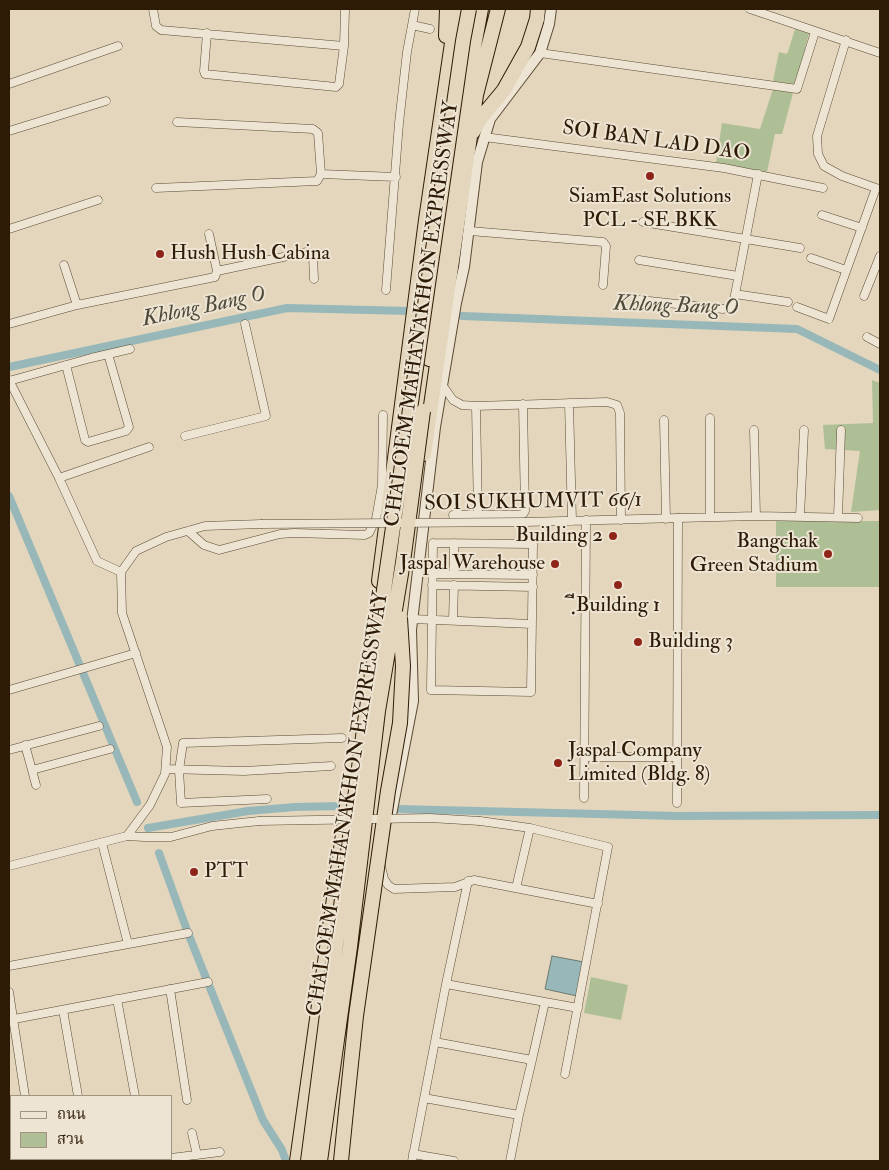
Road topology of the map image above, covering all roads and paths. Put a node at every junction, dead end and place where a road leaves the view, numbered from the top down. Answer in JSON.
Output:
{"nodes":[{"id":1,"x":153,"y":9,"type":"edge"},
{"id":2,"x":344,"y":9,"type":"edge"},
{"id":3,"x":414,"y":9,"type":"edge"},
{"id":4,"x":447,"y":9,"type":"edge"},
{"id":5,"x":457,"y":9,"type":"edge"},
{"id":6,"x":469,"y":9,"type":"edge"},
{"id":7,"x":481,"y":9,"type":"edge"},
{"id":8,"x":498,"y":9,"type":"edge"},
{"id":9,"x":538,"y":9,"type":"edge"},
{"id":10,"x":551,"y":9,"type":"edge"},
{"id":11,"x":750,"y":9,"type":"edge"},
{"id":12,"x":412,"y":25,"type":"junction"},
{"id":13,"x":430,"y":29,"type":"dead end"},
{"id":14,"x":815,"y":32,"type":"junction"},
{"id":15,"x":207,"y":33,"type":"junction"},
{"id":16,"x":846,"y":40,"type":"junction"},
{"id":17,"x":118,"y":46,"type":"dead end"},
{"id":18,"x":344,"y":46,"type":"junction"},
{"id":19,"x":540,"y":53,"type":"junction"},
{"id":20,"x":880,"y":53,"type":"edge"},
{"id":21,"x":9,"y":84,"type":"edge"},
{"id":22,"x":444,"y":97,"type":"junction"},
{"id":23,"x":106,"y":100,"type":"dead end"},
{"id":24,"x":177,"y":122,"type":"dead end"},
{"id":25,"x":9,"y":131,"type":"edge"},
{"id":26,"x":484,"y":137,"type":"junction"},
{"id":27,"x":469,"y":140,"type":"junction"},
{"id":28,"x":321,"y":174,"type":"junction"},
{"id":29,"x":758,"y":174,"type":"junction"},
{"id":30,"x":396,"y":177,"type":"junction"},
{"id":31,"x":156,"y":188,"type":"dead end"},
{"id":32,"x":823,"y":188,"type":"dead end"},
{"id":33,"x":98,"y":200,"type":"dead end"},
{"id":34,"x":822,"y":215,"type":"dead end"},
{"id":35,"x":643,"y":222,"type":"dead end"},
{"id":36,"x":862,"y":228,"type":"junction"},
{"id":37,"x":9,"y":229,"type":"edge"},
{"id":38,"x":470,"y":231,"type":"junction"},
{"id":39,"x":209,"y":234,"type":"dead end"},
{"id":40,"x":746,"y":239,"type":"junction"},
{"id":41,"x":800,"y":248,"type":"dead end"},
{"id":42,"x":880,"y":256,"type":"edge"},
{"id":43,"x":811,"y":258,"type":"dead end"},
{"id":44,"x":638,"y":260,"type":"dead end"},
{"id":45,"x":64,"y":265,"type":"dead end"},
{"id":46,"x":846,"y":270,"type":"junction"},
{"id":47,"x":217,"y":271,"type":"junction"},
{"id":48,"x":738,"y":276,"type":"junction"},
{"id":49,"x":314,"y":279,"type":"dead end"},
{"id":50,"x":603,"y":284,"type":"dead end"},
{"id":51,"x":386,"y":290,"type":"dead end"},
{"id":52,"x":735,"y":294,"type":"junction"},
{"id":53,"x":864,"y":296,"type":"dead end"},
{"id":54,"x":640,"y":300,"type":"dead end"},
{"id":55,"x":788,"y":302,"type":"dead end"},
{"id":56,"x":77,"y":305,"type":"junction"},
{"id":57,"x":797,"y":307,"type":"dead end"},
{"id":58,"x":9,"y":324,"type":"edge"},
{"id":59,"x":245,"y":324,"type":"dead end"},
{"id":60,"x":867,"y":337,"type":"dead end"},
{"id":61,"x":880,"y":344,"type":"edge"},
{"id":62,"x":130,"y":349,"type":"dead end"},
{"id":63,"x":108,"y":354,"type":"junction"},
{"id":64,"x":66,"y":365,"type":"junction"},
{"id":65,"x":9,"y":381,"type":"edge"},
{"id":66,"x":443,"y":386,"type":"junction"},
{"id":67,"x":569,"y":403,"type":"junction"},
{"id":68,"x":523,"y":404,"type":"junction"},
{"id":69,"x":476,"y":406,"type":"junction"},
{"id":70,"x":383,"y":416,"type":"dead end"},
{"id":71,"x":710,"y":418,"type":"dead end"},
{"id":72,"x":664,"y":420,"type":"dead end"},
{"id":73,"x":754,"y":430,"type":"dead end"},
{"id":74,"x":804,"y":430,"type":"dead end"},
{"id":75,"x":841,"y":430,"type":"dead end"},
{"id":76,"x":185,"y":436,"type":"dead end"},
{"id":77,"x":149,"y":447,"type":"dead end"},
{"id":78,"x":59,"y":478,"type":"junction"},
{"id":79,"x":453,"y":515,"type":"dead end"},
{"id":80,"x":478,"y":515,"type":"junction"},
{"id":81,"x":756,"y":516,"type":"junction"},
{"id":82,"x":800,"y":516,"type":"junction"},
{"id":83,"x":838,"y":517,"type":"junction"},
{"id":84,"x":666,"y":518,"type":"junction"},
{"id":85,"x":678,"y":518,"type":"junction"},
{"id":86,"x":710,"y":518,"type":"junction"},
{"id":87,"x":858,"y":518,"type":"dead end"},
{"id":88,"x":586,"y":520,"type":"junction"},
{"id":89,"x":622,"y":520,"type":"junction"},
{"id":90,"x":572,"y":521,"type":"junction"},
{"id":91,"x":188,"y":531,"type":"junction"},
{"id":92,"x":454,"y":543,"type":"junction"},
{"id":93,"x":121,"y":572,"type":"junction"},
{"id":94,"x":432,"y":574,"type":"junction"},
{"id":95,"x":454,"y":574,"type":"junction"},
{"id":96,"x":533,"y":575,"type":"junction"},
{"id":97,"x":432,"y":585,"type":"junction"},
{"id":98,"x":454,"y":585,"type":"junction"},
{"id":99,"x":533,"y":587,"type":"junction"},
{"id":100,"x":398,"y":595,"type":"junction"},
{"id":101,"x":412,"y":619,"type":"junction"},
{"id":102,"x":432,"y":620,"type":"junction"},
{"id":103,"x":453,"y":620,"type":"junction"},
{"id":104,"x":532,"y":624,"type":"junction"},
{"id":105,"x":136,"y":653,"type":"junction"},
{"id":106,"x":9,"y":690,"type":"edge"},
{"id":107,"x":99,"y":726,"type":"dead end"},
{"id":108,"x":342,"y":738,"type":"dead end"},
{"id":109,"x":25,"y":746,"type":"junction"},
{"id":110,"x":110,"y":749,"type":"dead end"},
{"id":111,"x":9,"y":750,"type":"edge"},
{"id":112,"x":677,"y":757,"type":"junction"},
{"id":113,"x":584,"y":758,"type":"junction"},
{"id":114,"x":331,"y":766,"type":"dead end"},
{"id":115,"x":166,"y":769,"type":"junction"},
{"id":116,"x":32,"y":770,"type":"junction"},
{"id":117,"x":179,"y":770,"type":"junction"},
{"id":118,"x":36,"y":785,"type":"dead end"},
{"id":119,"x":584,"y":798,"type":"dead end"},
{"id":120,"x":267,"y":799,"type":"dead end"},
{"id":121,"x":677,"y":803,"type":"dead end"},
{"id":122,"x":391,"y":815,"type":"joint"},
{"id":123,"x":530,"y":828,"type":"junction"},
{"id":124,"x":127,"y":836,"type":"junction"},
{"id":125,"x":102,"y":843,"type":"junction"},
{"id":126,"x":9,"y":866,"type":"edge"},
{"id":127,"x":468,"y":881,"type":"junction"},
{"id":128,"x":516,"y":888,"type":"junction"},
{"id":129,"x":598,"y":904,"type":"junction"},
{"id":130,"x":188,"y":933,"type":"dead end"},
{"id":131,"x":128,"y":944,"type":"junction"},
{"id":132,"x":9,"y":966,"type":"edge"},
{"id":133,"x":208,"y":982,"type":"dead end"},
{"id":134,"x":446,"y":984,"type":"junction"},
{"id":135,"x":170,"y":989,"type":"junction"},
{"id":136,"x":9,"y":992,"type":"edge"},
{"id":137,"x":117,"y":999,"type":"junction"},
{"id":138,"x":545,"y":1002,"type":"junction"},
{"id":139,"x":578,"y":1008,"type":"junction"},
{"id":140,"x":63,"y":1010,"type":"junction"},
{"id":141,"x":11,"y":1019,"type":"edge"},
{"id":142,"x":435,"y":1042,"type":"junction"},
{"id":143,"x":532,"y":1060,"type":"junction"},
{"id":144,"x":566,"y":1074,"type":"dead end"},
{"id":145,"x":25,"y":1095,"type":"edge"},
{"id":146,"x":78,"y":1095,"type":"edge"},
{"id":147,"x":135,"y":1095,"type":"edge"},
{"id":148,"x":424,"y":1098,"type":"junction"},
{"id":149,"x":187,"y":1100,"type":"dead end"},
{"id":150,"x":519,"y":1115,"type":"junction"},
{"id":151,"x":192,"y":1133,"type":"dead end"},
{"id":152,"x":220,"y":1152,"type":"dead end"},
{"id":153,"x":197,"y":1155,"type":"junction"},
{"id":154,"x":413,"y":1158,"type":"edge"},
{"id":155,"x":172,"y":1159,"type":"edge"},
{"id":156,"x":297,"y":1161,"type":"edge"},
{"id":157,"x":308,"y":1161,"type":"edge"},
{"id":158,"x":314,"y":1161,"type":"edge"},
{"id":159,"x":320,"y":1161,"type":"edge"},
{"id":160,"x":341,"y":1161,"type":"edge"},
{"id":161,"x":454,"y":1161,"type":"edge"},
{"id":162,"x":510,"y":1161,"type":"edge"}],
"edges":[{"from":1,"to":15,"type":"street"},
{"from":2,"to":18,"type":"street"},
{"from":3,"to":12,"type":"street"},
{"from":4,"to":22,"type":"highway"},
{"from":5,"to":22,"type":"highway","name":"CHALOEM MAHANAKHON EXPRESSWAY"},
{"from":6,"to":157,"type":"highway","bridge":true},
{"from":7,"to":100,"type":"highway","bridge":true},
{"from":8,"to":27,"type":"highway","name":"CHALOEM MAHANAKHON EXPRESSWAY"},
{"from":9,"to":27,"type":"highway"},
{"from":10,"to":19,"type":"street"},
{"from":11,"to":14,"type":"street"},
{"from":12,"to":13,"type":"street"},
{"from":12,"to":30,"type":"street"},
{"from":14,"to":16,"type":"street"},
{"from":14,"to":19,"type":"street"},
{"from":15,"to":18,"type":"street"},
{"from":15,"to":18,"type":"street"},
{"from":16,"to":20,"type":"street"},
{"from":16,"to":36,"type":"street"},
{"from":17,"to":21,"type":"street"},
{"from":19,"to":26,"type":"street"},
{"from":22,"to":156,"type":"highway","name":"CHALOEM MAHANAKHON EXPRESSWAY"},
{"from":23,"to":25,"type":"street"},
{"from":24,"to":28,"type":"street"},
{"from":26,"to":29,"type":"street","name":"SOI BAN LAD DAO"},
{"from":26,"to":38,"type":"street"},
{"from":27,"to":158,"type":"highway","name":"CHALOEM MAHANAKHON EXPRESSWAY"},
{"from":28,"to":30,"type":"street"},
{"from":28,"to":31,"type":"street"},
{"from":29,"to":32,"type":"street","name":"SOI BAN LAD DAO"},
{"from":29,"to":40,"type":"street"},
{"from":30,"to":51,"type":"street"},
{"from":33,"to":37,"type":"street"},
{"from":34,"to":36,"type":"street"},
{"from":35,"to":40,"type":"street"},
{"from":36,"to":46,"type":"street"},
{"from":38,"to":50,"type":"street"},
{"from":38,"to":66,"type":"street"},
{"from":39,"to":47,"type":"street"},
{"from":40,"to":41,"type":"street"},
{"from":40,"to":48,"type":"street"},
{"from":42,"to":53,"type":"street"},
{"from":43,"to":46,"type":"street"},
{"from":44,"to":48,"type":"street"},
{"from":45,"to":56,"type":"street"},
{"from":46,"to":57,"type":"street"},
{"from":47,"to":49,"type":"street"},
{"from":47,"to":56,"type":"street"},
{"from":48,"to":52,"type":"street"},
{"from":52,"to":54,"type":"street"},
{"from":52,"to":55,"type":"street"},
{"from":56,"to":58,"type":"street"},
{"from":59,"to":76,"type":"street"},
{"from":60,"to":61,"type":"street"},
{"from":62,"to":63,"type":"street"},
{"from":63,"to":64,"type":"street"},
{"from":63,"to":64,"type":"street"},
{"from":64,"to":65,"type":"street"},
{"from":65,"to":78,"type":"street"},
{"from":66,"to":69,"type":"street"},
{"from":66,"to":101,"type":"street"},
{"from":67,"to":68,"type":"street"},
{"from":67,"to":89,"type":"street"},
{"from":67,"to":90,"type":"street"},
{"from":68,"to":69,"type":"street"},
{"from":68,"to":80,"type":"street"},
{"from":69,"to":80,"type":"street"},
{"from":70,"to":91,"type":"street"},
{"from":71,"to":86,"type":"street"},
{"from":72,"to":84,"type":"street"},
{"from":73,"to":81,"type":"street"},
{"from":74,"to":82,"type":"street"},
{"from":75,"to":83,"type":"street"},
{"from":77,"to":78,"type":"street"},
{"from":78,"to":93,"type":"street"},
{"from":79,"to":80,"type":"street"},
{"from":81,"to":82,"type":"street","name":"SOI SUKHUMVIT 66/1"},
{"from":81,"to":86,"type":"street","name":"SOI SUKHUMVIT 66/1"},
{"from":82,"to":83,"type":"street","name":"SOI SUKHUMVIT 66/1"},
{"from":83,"to":87,"type":"street","name":"SOI SUKHUMVIT 66/1"},
{"from":84,"to":85,"type":"street","name":"SOI SUKHUMVIT 66/1"},
{"from":84,"to":89,"type":"street","name":"SOI SUKHUMVIT 66/1"},
{"from":85,"to":86,"type":"street","name":"SOI SUKHUMVIT 66/1"},
{"from":85,"to":112,"type":"street"},
{"from":88,"to":89,"type":"street","name":"SOI SUKHUMVIT 66/1"},
{"from":88,"to":90,"type":"street","name":"SOI SUKHUMVIT 66/1"},
{"from":88,"to":113,"type":"street"},
{"from":90,"to":91,"type":"street","name":"SOI SUKHUMVIT 66/1","bridge":true},
{"from":91,"to":93,"type":"street","name":"SOI SUKHUMVIT 66/1"},
{"from":92,"to":94,"type":"street"},
{"from":92,"to":95,"type":"street"},
{"from":92,"to":96,"type":"street"},
{"from":93,"to":105,"type":"street"},
{"from":94,"to":95,"type":"street"},
{"from":94,"to":97,"type":"street"},
{"from":95,"to":96,"type":"street"},
{"from":96,"to":99,"type":"street"},
{"from":97,"to":98,"type":"street"},
{"from":97,"to":102,"type":"street"},
{"from":98,"to":99,"type":"street"},
{"from":98,"to":103,"type":"street"},
{"from":99,"to":104,"type":"street"},
{"from":100,"to":159,"type":"highway","bridge":true},
{"from":100,"to":160,"type":"highway","bridge":true},
{"from":101,"to":102,"type":"street"},
{"from":101,"to":122,"type":"street"},
{"from":102,"to":103,"type":"street"},
{"from":102,"to":104,"type":"street"},
{"from":103,"to":104,"type":"street"},
{"from":105,"to":106,"type":"street"},
{"from":105,"to":115,"type":"street"},
{"from":107,"to":109,"type":"street"},
{"from":108,"to":117,"type":"street"},
{"from":109,"to":111,"type":"street"},
{"from":109,"to":116,"type":"street"},
{"from":110,"to":116,"type":"street"},
{"from":112,"to":113,"type":"street"},
{"from":112,"to":121,"type":"street"},
{"from":113,"to":119,"type":"street"},
{"from":114,"to":117,"type":"street"},
{"from":115,"to":117,"type":"street"},
{"from":115,"to":124,"type":"street"},
{"from":116,"to":118,"type":"street"},
{"from":117,"to":120,"type":"street"},
{"from":122,"to":127,"type":"street"},
{"from":123,"to":124,"type":"street","bridge":true},
{"from":123,"to":128,"type":"street"},
{"from":123,"to":129,"type":"street"},
{"from":124,"to":125,"type":"street"},
{"from":125,"to":126,"type":"street"},
{"from":125,"to":131,"type":"street"},
{"from":127,"to":128,"type":"street"},
{"from":127,"to":134,"type":"street"},
{"from":128,"to":129,"type":"street"},
{"from":129,"to":139,"type":"street"},
{"from":130,"to":131,"type":"street"},
{"from":131,"to":132,"type":"street"},
{"from":133,"to":135,"type":"street"},
{"from":134,"to":138,"type":"street"},
{"from":134,"to":142,"type":"street"},
{"from":135,"to":137,"type":"street"},
{"from":135,"to":149,"type":"street"},
{"from":136,"to":141,"type":"street"},
{"from":137,"to":140,"type":"street"},
{"from":137,"to":147,"type":"street"},
{"from":138,"to":139,"type":"street"},
{"from":138,"to":143,"type":"street"},
{"from":139,"to":144,"type":"street"},
{"from":140,"to":141,"type":"street"},
{"from":140,"to":146,"type":"street"},
{"from":141,"to":145,"type":"street"},
{"from":142,"to":143,"type":"street"},
{"from":142,"to":148,"type":"street"},
{"from":143,"to":150,"type":"street"},
{"from":148,"to":150,"type":"street"},
{"from":148,"to":154,"type":"street"},
{"from":150,"to":162,"type":"street"},
{"from":151,"to":153,"type":"street"},
{"from":152,"to":153,"type":"street"},
{"from":153,"to":155,"type":"street"},
{"from":154,"to":161,"type":"street"}]}
